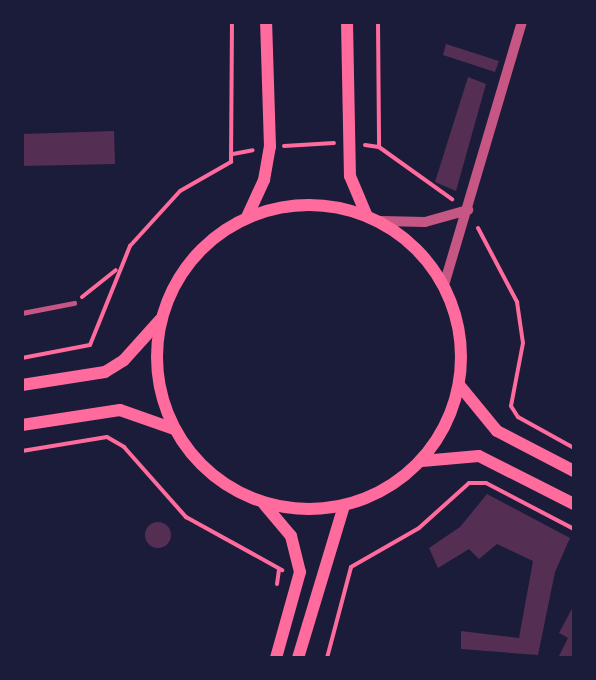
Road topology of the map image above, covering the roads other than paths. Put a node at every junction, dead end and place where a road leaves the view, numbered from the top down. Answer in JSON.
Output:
{"nodes":[{"id":1,"x":266,"y":22,"type":"edge"},
{"id":2,"x":347,"y":22,"type":"edge"},
{"id":3,"x":522,"y":22,"type":"edge"},
{"id":4,"x":468,"y":210,"type":"junction"},
{"id":5,"x":366,"y":214,"type":"junction"},
{"id":6,"x":247,"y":217,"type":"junction"},
{"id":7,"x":381,"y":221,"type":"junction"},
{"id":8,"x":444,"y":285,"type":"junction"},
{"id":9,"x":74,"y":303,"type":"road end"},
{"id":10,"x":22,"y":313,"type":"edge"},
{"id":11,"x":161,"y":319,"type":"junction"},
{"id":12,"x":22,"y":385,"type":"edge"},
{"id":13,"x":460,"y":386,"type":"junction"},
{"id":14,"x":22,"y":425,"type":"edge"},
{"id":15,"x":174,"y":429,"type":"junction"},
{"id":16,"x":422,"y":461,"type":"junction"},
{"id":17,"x":573,"y":471,"type":"edge"},
{"id":18,"x":263,"y":503,"type":"junction"},
{"id":19,"x":573,"y":504,"type":"edge"},
{"id":20,"x":344,"y":506,"type":"junction"},
{"id":21,"x":276,"y":657,"type":"edge"},
{"id":22,"x":298,"y":657,"type":"edge"}],
"edges":[{"from":1,"to":6,"type":"main road"},
{"from":2,"to":5,"type":"main road"},
{"from":3,"to":4,"type":"street"},
{"from":4,"to":7,"type":"street"},
{"from":4,"to":8,"type":"street"},
{"from":5,"to":6,"type":"main road"},
{"from":5,"to":7,"type":"main road"},
{"from":6,"to":11,"type":"main road"},
{"from":7,"to":8,"type":"main road"},
{"from":8,"to":13,"type":"main road"},
{"from":9,"to":10,"type":"lane"},
{"from":11,"to":12,"type":"main road"},
{"from":11,"to":15,"type":"main road"},
{"from":13,"to":16,"type":"main road"},
{"from":13,"to":17,"type":"main road"},
{"from":14,"to":15,"type":"main road"},
{"from":15,"to":18,"type":"main road"},
{"from":16,"to":19,"type":"main road"},
{"from":16,"to":20,"type":"main road"},
{"from":18,"to":20,"type":"main road"},
{"from":18,"to":21,"type":"main road"},
{"from":20,"to":22,"type":"main road"}]}
